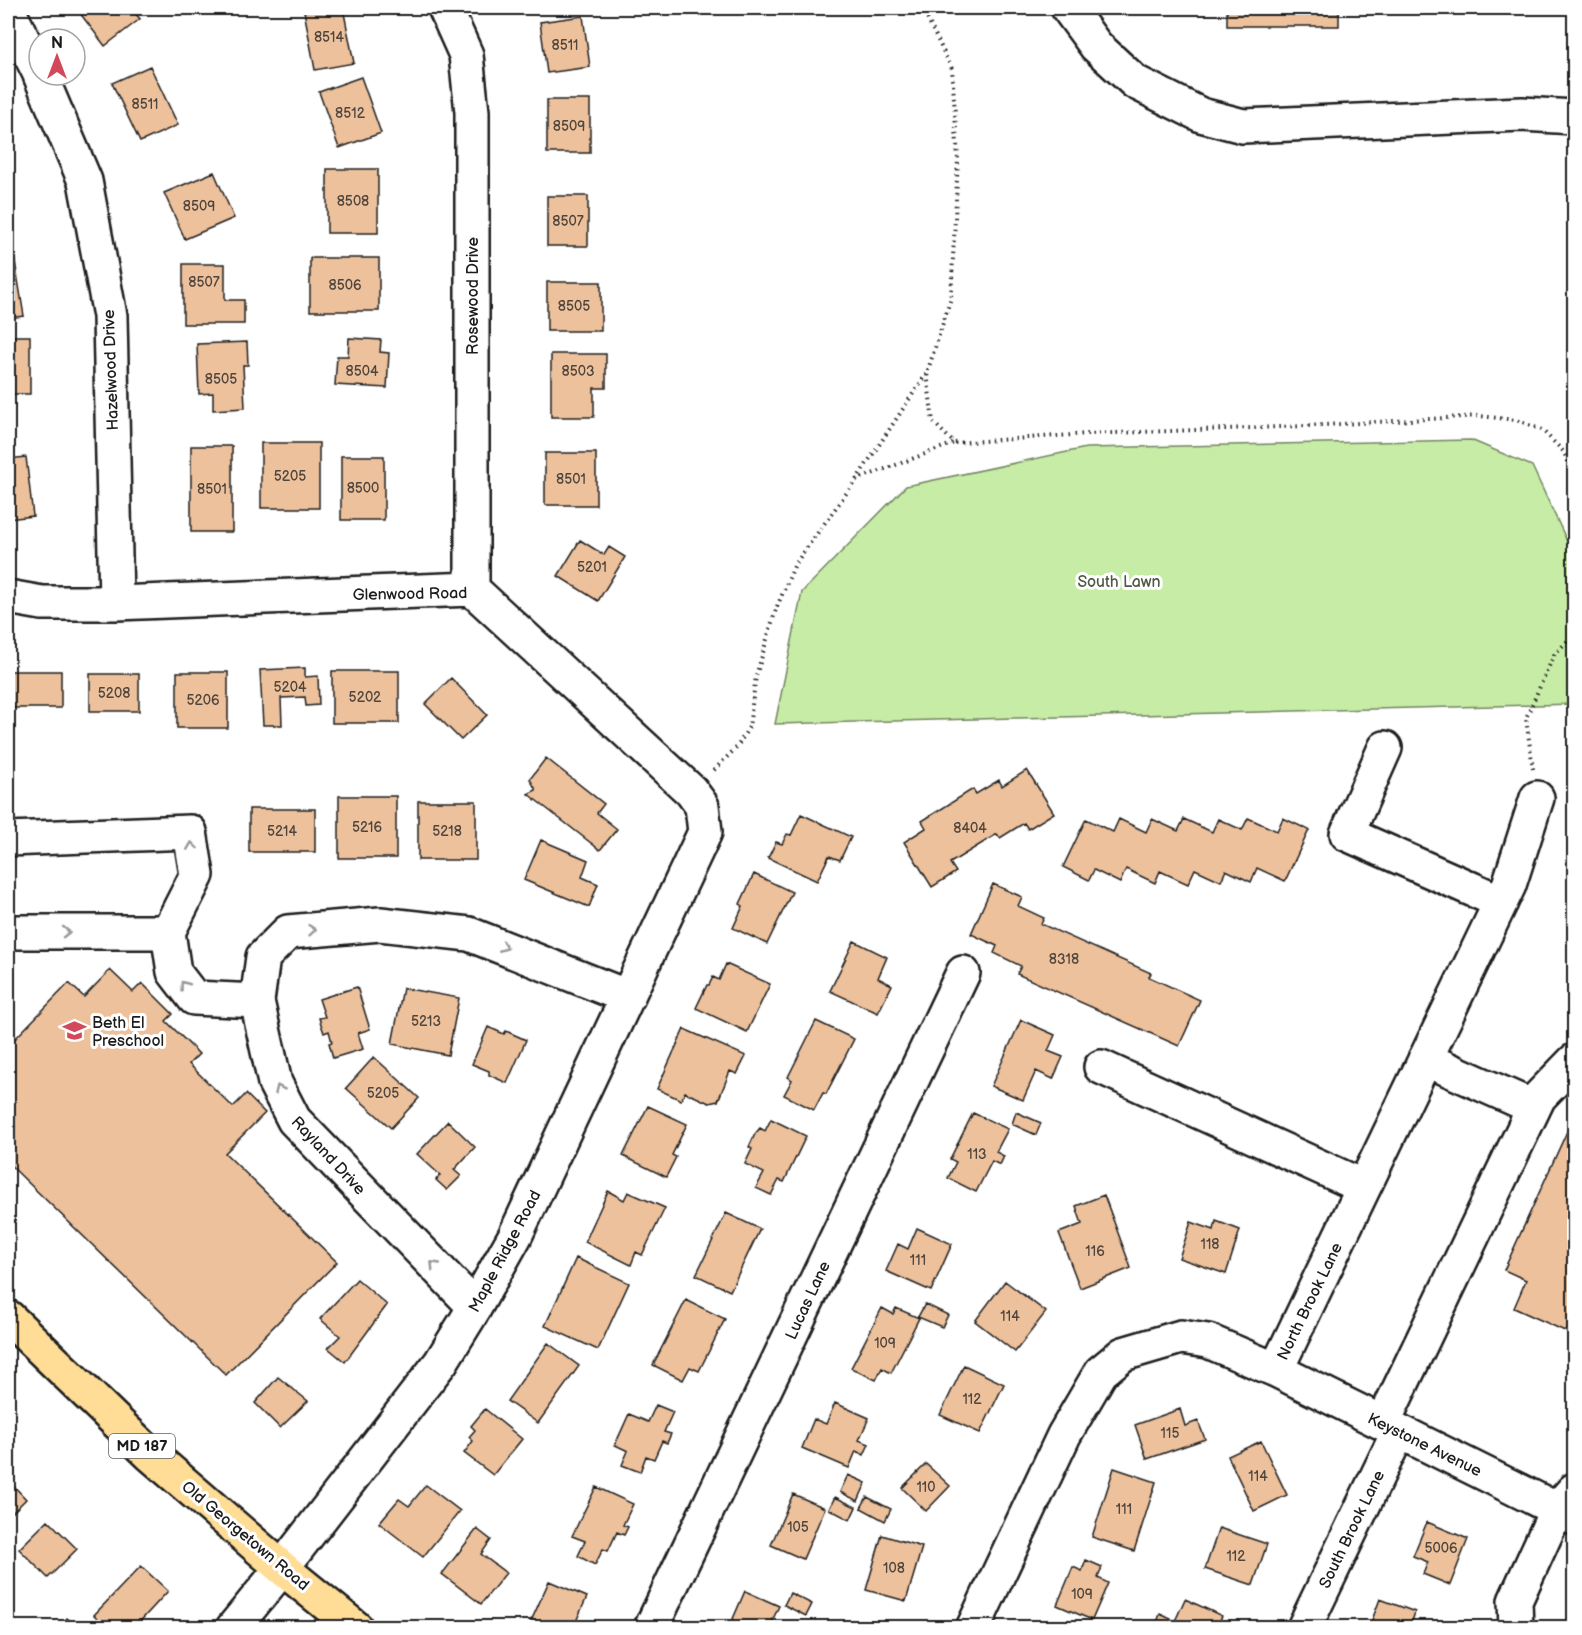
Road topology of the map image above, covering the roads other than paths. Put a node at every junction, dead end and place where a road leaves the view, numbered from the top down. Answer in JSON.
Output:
{"nodes":[{"id":1,"x":445,"y":8,"type":"edge"},
{"id":2,"x":1068,"y":8,"type":"edge"},
{"id":3,"x":8,"y":10,"type":"edge"},
{"id":4,"x":27,"y":48,"type":"edge"},
{"id":5,"x":45,"y":87,"type":"edge"},
{"id":6,"x":1575,"y":117,"type":"edge"},
{"id":7,"x":472,"y":589,"type":"junction"},
{"id":8,"x":8,"y":597,"type":"edge"},
{"id":9,"x":116,"y":603,"type":"junction"},
{"id":10,"x":1385,"y":748,"type":"dead end"},
{"id":11,"x":1537,"y":798,"type":"road end"},
{"id":12,"x":705,"y":832,"type":"joint"},
{"id":13,"x":8,"y":839,"type":"edge"},
{"id":14,"x":1501,"y":902,"type":"junction"},
{"id":15,"x":8,"y":932,"type":"edge"},
{"id":16,"x":168,"y":932,"type":"junction"},
{"id":17,"x":963,"y":973,"type":"dead end"},
{"id":18,"x":628,"y":997,"type":"junction"},
{"id":19,"x":257,"y":1001,"type":"junction"},
{"id":20,"x":1425,"y":1059,"type":"junction"},
{"id":21,"x":1575,"y":1061,"type":"edge"},
{"id":22,"x":1101,"y":1067,"type":"dead end"},
{"id":23,"x":1533,"y":1107,"type":"junction"},
{"id":24,"x":1364,"y":1187,"type":"junction"},
{"id":25,"x":475,"y":1307,"type":"junction"},
{"id":26,"x":8,"y":1317,"type":"edge"},
{"id":27,"x":1276,"y":1370,"type":"junction"},
{"id":28,"x":1391,"y":1427,"type":"junction"},
{"id":29,"x":1569,"y":1506,"type":"edge"},
{"id":30,"x":282,"y":1568,"type":"junction"},
{"id":31,"x":233,"y":1628,"type":"edge"},
{"id":32,"x":356,"y":1628,"type":"edge"},
{"id":33,"x":651,"y":1628,"type":"edge"},
{"id":34,"x":973,"y":1628,"type":"edge"},
{"id":35,"x":1304,"y":1628,"type":"edge"},
{"id":36,"x":1516,"y":1628,"type":"edge"}],
"edges":[{"from":1,"to":7,"type":"street","name":"Rosewood Drive"},
{"from":2,"to":6,"type":"street"},
{"from":3,"to":4,"type":"street","name":"Hazelwood Drive"},
{"from":5,"to":9,"type":"street","name":"Hazelwood Drive"},
{"from":7,"to":9,"type":"street","name":"Glenwood Road"},
{"from":7,"to":12,"type":"street","name":"Glenwood Road"},
{"from":8,"to":9,"type":"street","name":"Glenwood Road"},
{"from":10,"to":14,"type":"street"},
{"from":11,"to":14,"type":"street","name":"North Brook Lane"},
{"from":12,"to":18,"type":"street","name":"Maple Ridge Road"},
{"from":16,"to":13,"type":"street","one_way":true},
{"from":14,"to":20,"type":"street","name":"North Brook Lane"},
{"from":15,"to":16,"type":"street","one_way":true},
{"from":19,"to":16,"type":"street","one_way":true},
{"from":17,"to":33,"type":"street","name":"Lucas Lane"},
{"from":19,"to":18,"type":"street","name":"Rayland Drive","one_way":true},
{"from":18,"to":25,"type":"street","name":"Maple Ridge Road"},
{"from":25,"to":19,"type":"street","name":"Rayland Drive","one_way":true},
{"from":20,"to":23,"type":"street"},
{"from":20,"to":24,"type":"street","name":"North Brook Lane"},
{"from":21,"to":23,"type":"street","name":"South Brook Lane"},
{"from":22,"to":24,"type":"street"},
{"from":23,"to":28,"type":"street","name":"South Brook Lane"},
{"from":24,"to":27,"type":"street","name":"North Brook Lane"},
{"from":25,"to":30,"type":"street","name":"Maple Ridge Road"},
{"from":26,"to":30,"type":"main road","name":"Old Georgetown Road","number":"MD 187"},
{"from":27,"to":28,"type":"street","name":"Keystone Avenue"},
{"from":27,"to":34,"type":"street","name":"North Brook Lane"},
{"from":28,"to":29,"type":"street","name":"Keystone Avenue"},
{"from":28,"to":35,"type":"street","name":"South Brook Lane"},
{"from":29,"to":36,"type":"street"},
{"from":30,"to":31,"type":"street","name":"Maple Ridge Road"},
{"from":30,"to":32,"type":"main road","name":"Old Georgetown Road","number":"MD 187"}]}
